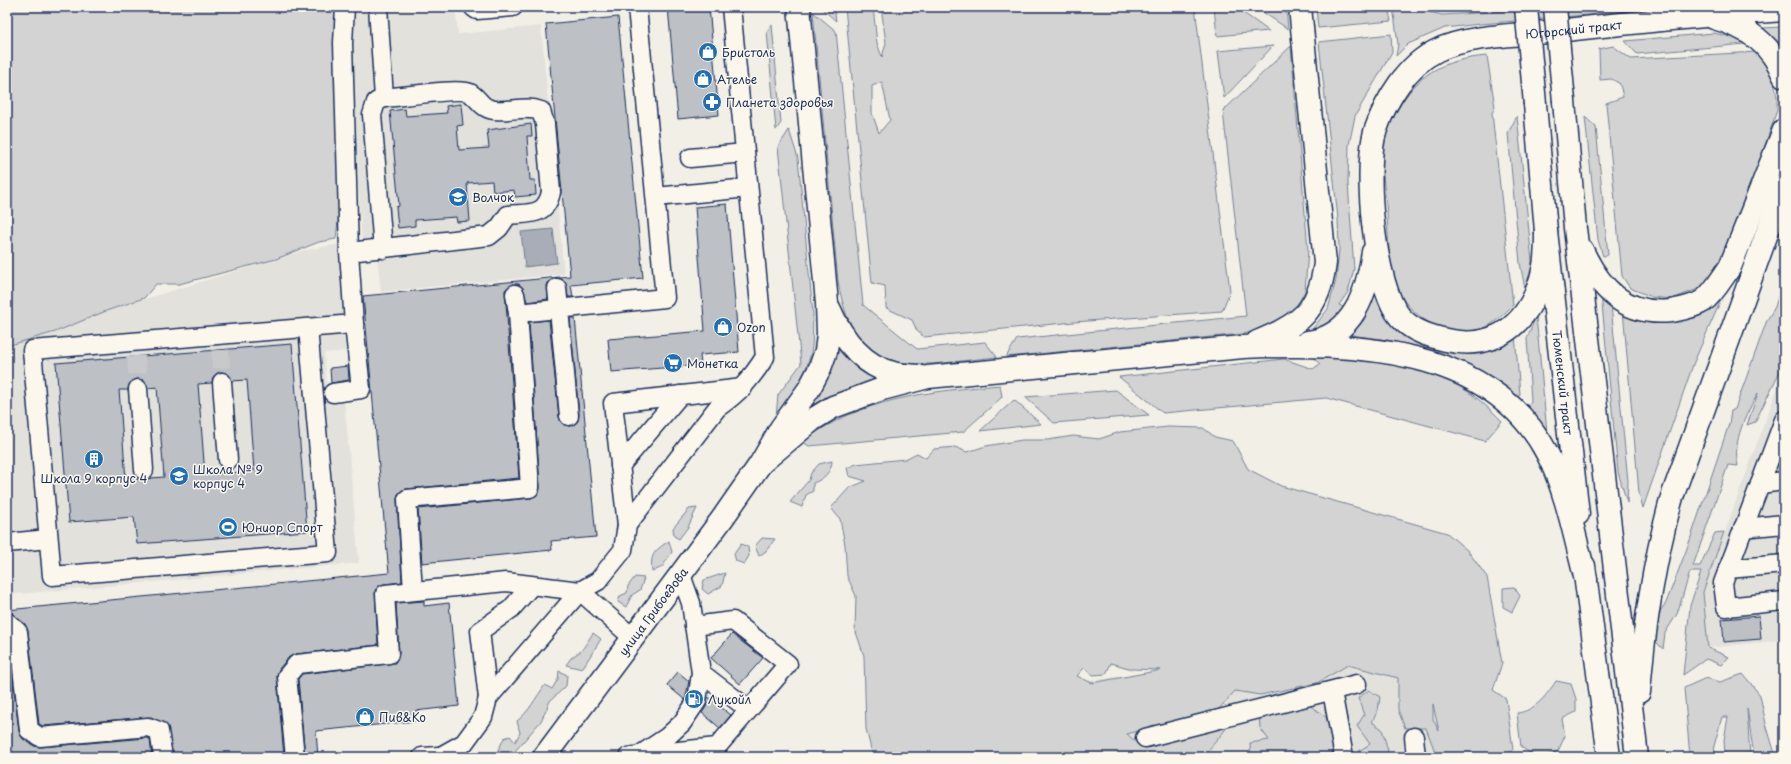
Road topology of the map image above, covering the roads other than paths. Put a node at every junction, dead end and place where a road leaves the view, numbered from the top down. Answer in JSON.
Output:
{"nodes":[{"id":1,"x":345,"y":7,"type":"edge"},
{"id":2,"x":378,"y":7,"type":"edge"},
{"id":3,"x":473,"y":7,"type":"edge"},
{"id":4,"x":513,"y":7,"type":"edge"},
{"id":5,"x":637,"y":7,"type":"edge"},
{"id":6,"x":731,"y":7,"type":"edge"},
{"id":7,"x":799,"y":7,"type":"edge"},
{"id":8,"x":1300,"y":7,"type":"edge"},
{"id":9,"x":1526,"y":7,"type":"edge"},
{"id":10,"x":1555,"y":7,"type":"edge"},
{"id":11,"x":1784,"y":10,"type":"edge"},
{"id":12,"x":1703,"y":15,"type":"junction"},
{"id":13,"x":1784,"y":76,"type":"edge"},
{"id":14,"x":384,"y":98,"type":"junction"},
{"id":15,"x":1784,"y":130,"type":"edge"},
{"id":16,"x":745,"y":153,"type":"junction"},
{"id":17,"x":690,"y":158,"type":"dead end"},
{"id":18,"x":1784,"y":186,"type":"edge"},
{"id":19,"x":748,"y":188,"type":"junction"},
{"id":20,"x":656,"y":197,"type":"junction"},
{"id":21,"x":1575,"y":228,"type":"junction"},
{"id":22,"x":1546,"y":231,"type":"junction"},
{"id":23,"x":1375,"y":241,"type":"junction"},
{"id":24,"x":383,"y":249,"type":"junction"},
{"id":25,"x":349,"y":252,"type":"junction"},
{"id":26,"x":557,"y":288,"type":"dead end"},
{"id":27,"x":515,"y":294,"type":"dead end"},
{"id":28,"x":827,"y":303,"type":"junction"},
{"id":29,"x":559,"y":309,"type":"junction"},
{"id":30,"x":518,"y":313,"type":"junction"},
{"id":31,"x":354,"y":324,"type":"junction"},
{"id":32,"x":308,"y":328,"type":"junction"},
{"id":33,"x":1288,"y":345,"type":"junction"},
{"id":34,"x":1243,"y":347,"type":"junction"},
{"id":35,"x":928,"y":377,"type":"junction"},
{"id":36,"x":222,"y":382,"type":"tunnel mouth"},
{"id":37,"x":743,"y":388,"type":"junction"},
{"id":38,"x":138,"y":389,"type":"tunnel mouth"},
{"id":39,"x":333,"y":393,"type":"dead end"},
{"id":40,"x":680,"y":395,"type":"junction"},
{"id":41,"x":569,"y":416,"type":"dead end"},
{"id":42,"x":1784,"y":420,"type":"edge"},
{"id":43,"x":228,"y":460,"type":"dead end"},
{"id":44,"x":761,"y":463,"type":"junction"},
{"id":45,"x":620,"y":466,"type":"junction"},
{"id":46,"x":144,"y":470,"type":"dead end"},
{"id":47,"x":1784,"y":482,"type":"edge"},
{"id":48,"x":1760,"y":484,"type":"junction"},
{"id":49,"x":1784,"y":524,"type":"edge"},
{"id":50,"x":627,"y":525,"type":"junction"},
{"id":51,"x":1743,"y":528,"type":"junction"},
{"id":52,"x":48,"y":539,"type":"junction"},
{"id":53,"x":7,"y":543,"type":"edge"},
{"id":54,"x":1784,"y":564,"type":"edge"},
{"id":55,"x":1728,"y":569,"type":"junction"},
{"id":56,"x":681,"y":575,"type":"junction"},
{"id":57,"x":1586,"y":580,"type":"junction"},
{"id":58,"x":530,"y":586,"type":"junction"},
{"id":59,"x":413,"y":591,"type":"junction"},
{"id":60,"x":580,"y":591,"type":"junction"},
{"id":61,"x":1784,"y":601,"type":"edge"},
{"id":62,"x":7,"y":622,"type":"edge"},
{"id":63,"x":694,"y":626,"type":"junction"},
{"id":64,"x":633,"y":638,"type":"junction"},
{"id":65,"x":701,"y":673,"type":"junction"},
{"id":66,"x":1357,"y":684,"type":"dead end"},
{"id":67,"x":1332,"y":691,"type":"junction"},
{"id":68,"x":488,"y":698,"type":"junction"},
{"id":69,"x":748,"y":709,"type":"junction"},
{"id":70,"x":1414,"y":737,"type":"dead end"},
{"id":71,"x":1145,"y":738,"type":"dead end"},
{"id":72,"x":440,"y":756,"type":"edge"},
{"id":73,"x":634,"y":756,"type":"edge"},
{"id":74,"x":163,"y":757,"type":"edge"},
{"id":75,"x":295,"y":757,"type":"edge"},
{"id":76,"x":422,"y":757,"type":"edge"},
{"id":77,"x":544,"y":757,"type":"edge"},
{"id":78,"x":1344,"y":757,"type":"edge"},
{"id":79,"x":1416,"y":757,"type":"edge"},
{"id":80,"x":1609,"y":757,"type":"edge"},
{"id":81,"x":1637,"y":757,"type":"edge"},
{"id":82,"x":1641,"y":757,"type":"edge"}],
"edges":[{"from":1,"to":25,"type":"street"},
{"from":2,"to":14,"type":"street"},
{"from":3,"to":4,"type":"street"},
{"from":5,"to":20,"type":"street"},
{"from":6,"to":16,"type":"street"},
{"from":7,"to":28,"type":"main road"},
{"from":8,"to":34,"type":"main road"},
{"from":9,"to":22,"type":"main road","name":"Тюменский тракт","bridge":true},
{"from":10,"to":21,"type":"main road","bridge":true},
{"from":11,"to":12,"type":"main road","name":"Югорский тракт"},
{"from":12,"to":13,"type":"main road"},
{"from":12,"to":23,"type":"main road","name":"Югорский тракт"},
{"from":14,"to":24,"type":"street"},
{"from":14,"to":24,"type":"street"},
{"from":15,"to":21,"type":"main road"},
{"from":16,"to":17,"type":"street"},
{"from":16,"to":19,"type":"street"},
{"from":18,"to":82,"type":"main road"},
{"from":19,"to":20,"type":"street"},
{"from":19,"to":37,"type":"street"},
{"from":20,"to":29,"type":"street"},
{"from":21,"to":81,"type":"main road"},
{"from":22,"to":23,"type":"main road"},
{"from":22,"to":57,"type":"main road","name":"Тюменский тракт"},
{"from":23,"to":33,"type":"main road"},
{"from":24,"to":25,"type":"street"},
{"from":25,"to":31,"type":"street"},
{"from":26,"to":29,"type":"street"},
{"from":27,"to":30,"type":"street"},
{"from":28,"to":35,"type":"main road"},
{"from":28,"to":44,"type":"main road"},
{"from":29,"to":30,"type":"street"},
{"from":29,"to":41,"type":"street"},
{"from":30,"to":59,"type":"street"},
{"from":31,"to":32,"type":"street"},
{"from":31,"to":39,"type":"street"},
{"from":32,"to":52,"type":"street"},
{"from":32,"to":52,"type":"street"},
{"from":33,"to":34,"type":"main road"},
{"from":33,"to":57,"type":"main road"},
{"from":34,"to":35,"type":"main road"},
{"from":35,"to":44,"type":"main road"},
{"from":36,"to":43,"type":"street"},
{"from":37,"to":40,"type":"street"},
{"from":37,"to":50,"type":"street"},
{"from":38,"to":46,"type":"street"},
{"from":40,"to":45,"type":"street"},
{"from":40,"to":45,"type":"street"},
{"from":42,"to":48,"type":"street"},
{"from":44,"to":56,"type":"main road","name":"улица Грибоедова"},
{"from":45,"to":50,"type":"street"},
{"from":47,"to":48,"type":"street"},
{"from":48,"to":51,"type":"street"},
{"from":49,"to":51,"type":"street"},
{"from":50,"to":60,"type":"street"},
{"from":51,"to":55,"type":"street"},
{"from":52,"to":53,"type":"street"},
{"from":54,"to":55,"type":"street"},
{"from":55,"to":61,"type":"street"},
{"from":56,"to":63,"type":"street"},
{"from":56,"to":64,"type":"main road","name":"улица Грибоедова"},
{"from":57,"to":80,"type":"main road","name":"Тюменский тракт"},
{"from":58,"to":59,"type":"street"},
{"from":58,"to":60,"type":"street"},
{"from":58,"to":68,"type":"street"},
{"from":59,"to":75,"type":"street"},
{"from":60,"to":64,"type":"street"},
{"from":60,"to":68,"type":"street"},
{"from":62,"to":74,"type":"street"},
{"from":63,"to":65,"type":"street"},
{"from":63,"to":69,"type":"street"},
{"from":64,"to":77,"type":"main road","name":"улица Грибоедова"},
{"from":65,"to":69,"type":"street"},
{"from":65,"to":73,"type":"street"},
{"from":66,"to":67,"type":"street"},
{"from":67,"to":71,"type":"street"},
{"from":67,"to":78,"type":"street"},
{"from":68,"to":72,"type":"street"},
{"from":69,"to":73,"type":"street"},
{"from":70,"to":79,"type":"street"},
{"from":72,"to":76,"type":"street"}]}
